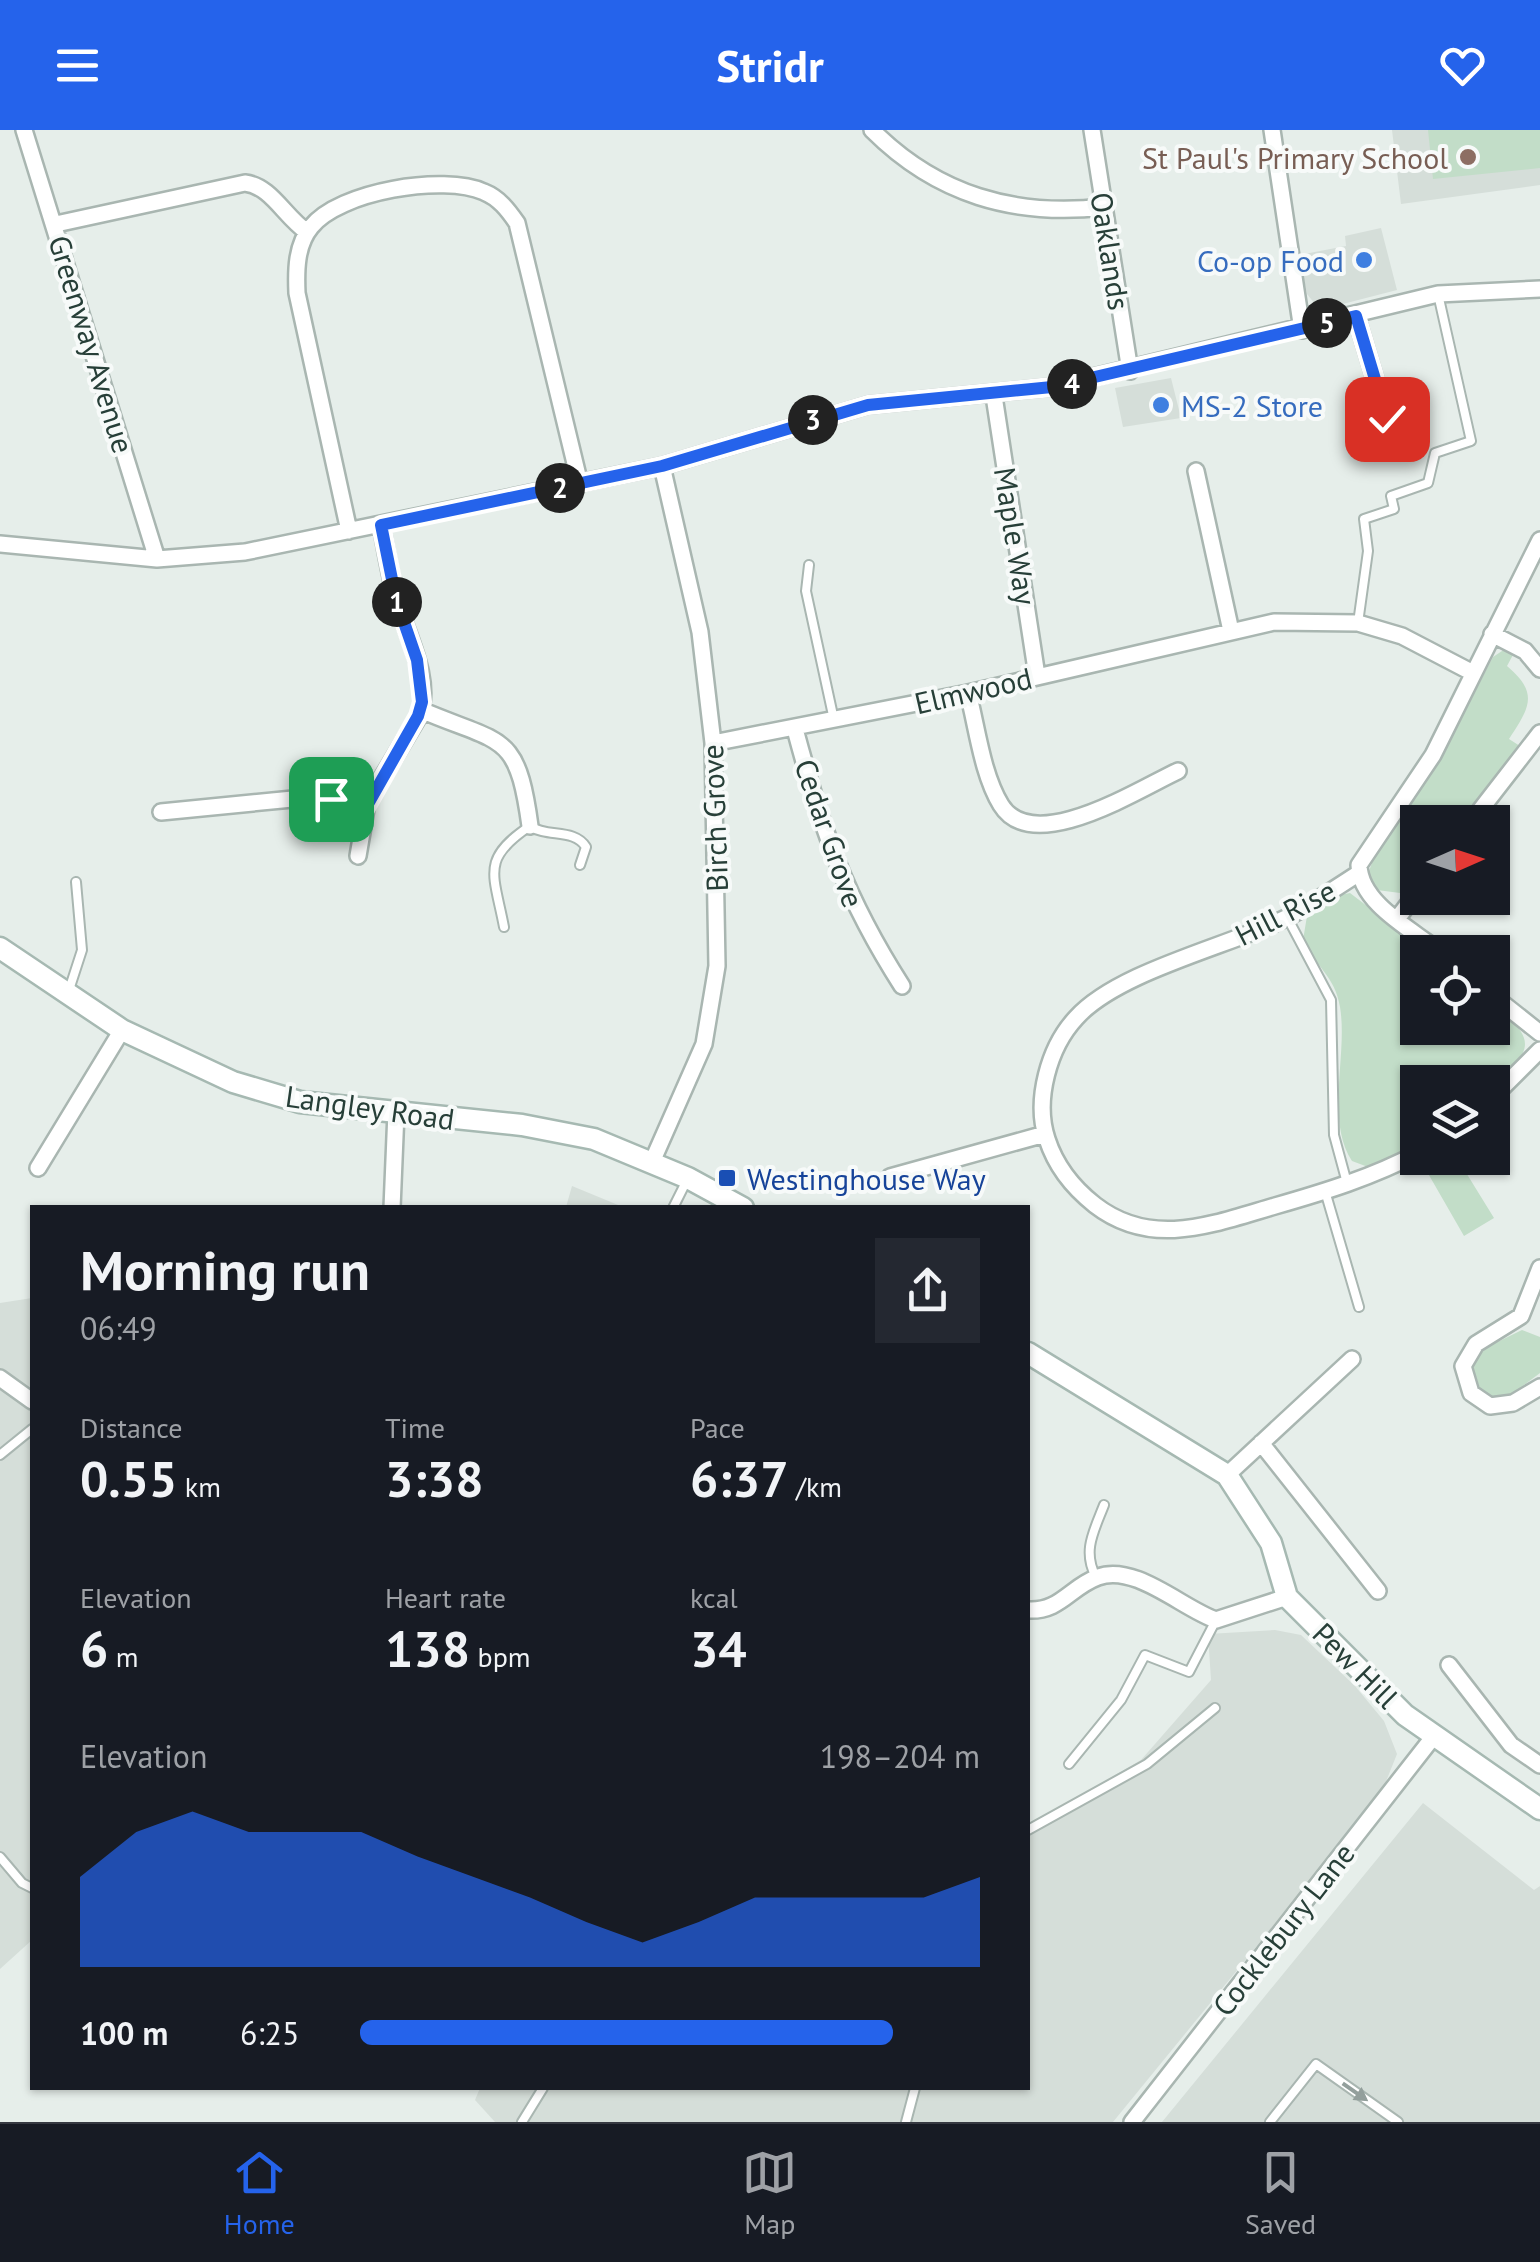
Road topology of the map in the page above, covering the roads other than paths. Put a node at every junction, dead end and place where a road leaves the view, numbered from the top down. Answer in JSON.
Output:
{"nodes":[{"id":1,"x":24,"y":130,"type":"edge"},
{"id":2,"x":872,"y":130,"type":"edge"},
{"id":3,"x":1092,"y":130,"type":"edge"},
{"id":4,"x":1272,"y":130,"type":"edge"},
{"id":5,"x":1104,"y":207,"type":"junction"},
{"id":6,"x":56,"y":224,"type":"junction"},
{"id":7,"x":307,"y":232,"type":"junction"},
{"id":8,"x":1540,"y":290,"type":"edge"},
{"id":9,"x":1438,"y":294,"type":"junction"},
{"id":10,"x":1356,"y":316,"type":"junction"},
{"id":11,"x":1302,"y":330,"type":"junction"},
{"id":12,"x":1130,"y":371,"type":"junction"},
{"id":13,"x":994,"y":396,"type":"junction"},
{"id":14,"x":1387,"y":419,"type":"dead end"},
{"id":15,"x":662,"y":466,"type":"junction"},
{"id":16,"x":1196,"y":471,"type":"dead end"},
{"id":17,"x":580,"y":484,"type":"junction"},
{"id":18,"x":381,"y":525,"type":"junction"},
{"id":19,"x":349,"y":531,"type":"junction"},
{"id":20,"x":1540,"y":540,"type":"edge"},
{"id":21,"x":0,"y":544,"type":"edge"},
{"id":22,"x":158,"y":559,"type":"junction"},
{"id":23,"x":808,"y":565,"type":"dead end"},
{"id":24,"x":1358,"y":623,"type":"junction"},
{"id":25,"x":1231,"y":631,"type":"junction"},
{"id":26,"x":1492,"y":634,"type":"junction"},
{"id":27,"x":1540,"y":669,"type":"edge"},
{"id":28,"x":1473,"y":672,"type":"junction"},
{"id":29,"x":1038,"y":676,"type":"junction"},
{"id":30,"x":968,"y":693,"type":"junction"},
{"id":31,"x":421,"y":710,"type":"junction"},
{"id":32,"x":834,"y":720,"type":"junction"},
{"id":33,"x":795,"y":728,"type":"junction"},
{"id":34,"x":1540,"y":733,"type":"edge"},
{"id":35,"x":713,"y":743,"type":"junction"},
{"id":36,"x":1178,"y":771,"type":"dead end"},
{"id":37,"x":1484,"y":805,"type":"edge"},
{"id":38,"x":364,"y":811,"type":"junction"},
{"id":39,"x":161,"y":812,"type":"dead end"},
{"id":40,"x":530,"y":826,"type":"junction"},
{"id":41,"x":358,"y":856,"type":"dead end"},
{"id":42,"x":580,"y":865,"type":"dead end"},
{"id":43,"x":1359,"y":873,"type":"junction"},
{"id":44,"x":76,"y":882,"type":"dead end"},
{"id":45,"x":1400,"y":915,"type":"edge"},
{"id":46,"x":1287,"y":917,"type":"junction"},
{"id":47,"x":1397,"y":919,"type":"junction"},
{"id":48,"x":504,"y":926,"type":"dead end"},
{"id":49,"x":1418,"y":935,"type":"edge"},
{"id":50,"x":0,"y":948,"type":"edge"},
{"id":51,"x":902,"y":986,"type":"dead end"},
{"id":52,"x":68,"y":994,"type":"junction"},
{"id":53,"x":1510,"y":1009,"type":"edge"},
{"id":54,"x":122,"y":1030,"type":"junction"},
{"id":55,"x":1540,"y":1033,"type":"edge"},
{"id":56,"x":1540,"y":1050,"type":"edge"},
{"id":57,"x":1510,"y":1080,"type":"edge"},
{"id":58,"x":396,"y":1112,"type":"junction"},
{"id":59,"x":1045,"y":1134,"type":"junction"},
{"id":60,"x":1400,"y":1161,"type":"edge"},
{"id":61,"x":652,"y":1162,"type":"junction"},
{"id":62,"x":38,"y":1168,"type":"dead end"},
{"id":63,"x":890,"y":1177,"type":"dead end"},
{"id":64,"x":688,"y":1178,"type":"junction"},
{"id":65,"x":1347,"y":1183,"type":"junction"},
{"id":66,"x":1325,"y":1191,"type":"junction"},
{"id":67,"x":716,"y":1201,"type":"edge"},
{"id":68,"x":392,"y":1205,"type":"edge"},
{"id":69,"x":674,"y":1205,"type":"edge"},
{"id":70,"x":1540,"y":1268,"type":"edge"},
{"id":71,"x":1360,"y":1306,"type":"dead end"},
{"id":72,"x":1030,"y":1355,"type":"edge"},
{"id":73,"x":1352,"y":1359,"type":"dead end"},
{"id":74,"x":0,"y":1378,"type":"edge"},
{"id":75,"x":1540,"y":1387,"type":"edge"},
{"id":76,"x":30,"y":1400,"type":"edge"},
{"id":77,"x":30,"y":1430,"type":"edge"},
{"id":78,"x":1261,"y":1443,"type":"junction"},
{"id":79,"x":0,"y":1454,"type":"edge"},
{"id":80,"x":1227,"y":1475,"type":"junction"},
{"id":81,"x":1104,"y":1505,"type":"dead end"},
{"id":82,"x":1096,"y":1577,"type":"junction"},
{"id":83,"x":1378,"y":1591,"type":"dead end"},
{"id":84,"x":1287,"y":1596,"type":"junction"},
{"id":85,"x":1030,"y":1610,"type":"edge"},
{"id":86,"x":1216,"y":1620,"type":"junction"},
{"id":87,"x":1449,"y":1666,"type":"dead end"},
{"id":88,"x":1214,"y":1708,"type":"dead end"},
{"id":89,"x":1434,"y":1736,"type":"junction"},
{"id":90,"x":1068,"y":1764,"type":"dead end"},
{"id":91,"x":1540,"y":1764,"type":"edge"},
{"id":92,"x":1540,"y":1809,"type":"edge"},
{"id":93,"x":1030,"y":1829,"type":"edge"},
{"id":94,"x":0,"y":1857,"type":"edge"},
{"id":95,"x":30,"y":1886,"type":"edge"},
{"id":96,"x":541,"y":2090,"type":"edge"},
{"id":97,"x":915,"y":2090,"type":"edge"},
{"id":98,"x":522,"y":2122,"type":"edge"},
{"id":99,"x":906,"y":2122,"type":"edge"},
{"id":100,"x":1132,"y":2122,"type":"edge"},
{"id":101,"x":1270,"y":2122,"type":"edge"},
{"id":102,"x":1398,"y":2122,"type":"edge"}],
"edges":[{"from":1,"to":6,"type":"street","name":"Greenway Avenue"},
{"from":2,"to":5,"type":"street"},
{"from":3,"to":5,"type":"street","name":"Oaklands"},
{"from":4,"to":11,"type":"street"},
{"from":5,"to":12,"type":"street","name":"Oaklands"},
{"from":6,"to":7,"type":"street"},
{"from":6,"to":22,"type":"street","name":"Greenway Avenue"},
{"from":7,"to":17,"type":"street"},
{"from":7,"to":19,"type":"street"},
{"from":8,"to":9,"type":"street"},
{"from":9,"to":10,"type":"street"},
{"from":9,"to":24,"type":"lane"},
{"from":10,"to":11,"type":"street"},
{"from":10,"to":14,"type":"street"},
{"from":11,"to":12,"type":"street"},
{"from":12,"to":13,"type":"street"},
{"from":13,"to":15,"type":"street"},
{"from":13,"to":29,"type":"street","name":"Maple Way"},
{"from":15,"to":17,"type":"street"},
{"from":15,"to":35,"type":"street","name":"Birch Grove"},
{"from":16,"to":25,"type":"street"},
{"from":17,"to":18,"type":"street"},
{"from":18,"to":19,"type":"street"},
{"from":18,"to":31,"type":"street"},
{"from":19,"to":22,"type":"street"},
{"from":20,"to":26,"type":"street","name":"Hill Rise"},
{"from":21,"to":22,"type":"street"},
{"from":23,"to":32,"type":"lane"},
{"from":24,"to":25,"type":"street","name":"Elmwood"},
{"from":24,"to":28,"type":"street","name":"Elmwood"},
{"from":25,"to":29,"type":"street","name":"Elmwood"},
{"from":26,"to":27,"type":"street"},
{"from":26,"to":28,"type":"street","name":"Hill Rise"},
{"from":28,"to":43,"type":"street","name":"Hill Rise"},
{"from":29,"to":30,"type":"street","name":"Elmwood"},
{"from":30,"to":32,"type":"street","name":"Elmwood"},
{"from":30,"to":36,"type":"street"},
{"from":31,"to":38,"type":"street"},
{"from":31,"to":40,"type":"street"},
{"from":32,"to":33,"type":"street","name":"Elmwood"},
{"from":33,"to":35,"type":"street","name":"Elmwood"},
{"from":33,"to":51,"type":"street","name":"Cedar Grove"},
{"from":34,"to":37,"type":"street"},
{"from":35,"to":61,"type":"street","name":"Birch Grove"},
{"from":38,"to":39,"type":"street"},
{"from":38,"to":41,"type":"street"},
{"from":40,"to":42,"type":"lane"},
{"from":40,"to":48,"type":"lane"},
{"from":43,"to":46,"type":"street","name":"Hill Rise"},
{"from":43,"to":47,"type":"street"},
{"from":44,"to":52,"type":"lane"},
{"from":45,"to":47,"type":"street"},
{"from":46,"to":59,"type":"street","name":"Hill Rise"},
{"from":46,"to":65,"type":"lane"},
{"from":47,"to":49,"type":"street"},
{"from":50,"to":52,"type":"main road","name":"Langley Road"},
{"from":52,"to":54,"type":"main road","name":"Langley Road"},
{"from":53,"to":55,"type":"street"},
{"from":54,"to":58,"type":"main road","name":"Langley Road"},
{"from":54,"to":62,"type":"street"},
{"from":56,"to":57,"type":"street"},
{"from":58,"to":61,"type":"main road","name":"Langley Road"},
{"from":58,"to":68,"type":"street"},
{"from":59,"to":63,"type":"street"},
{"from":59,"to":66,"type":"street","name":"Hill Rise"},
{"from":60,"to":65,"type":"street","name":"Hill Rise"},
{"from":61,"to":64,"type":"main road"},
{"from":64,"to":67,"type":"main road"},
{"from":64,"to":69,"type":"lane"},
{"from":65,"to":66,"type":"street","name":"Hill Rise"},
{"from":66,"to":71,"type":"lane"},
{"from":70,"to":75,"type":"street"},
{"from":72,"to":80,"type":"main road","name":"Pew Hill"},
{"from":73,"to":78,"type":"street"},
{"from":74,"to":76,"type":"street"},
{"from":77,"to":79,"type":"lane"},
{"from":78,"to":80,"type":"street"},
{"from":78,"to":83,"type":"street"},
{"from":80,"to":84,"type":"main road","name":"Pew Hill"},
{"from":81,"to":82,"type":"lane"},
{"from":82,"to":85,"type":"street"},
{"from":82,"to":86,"type":"street"},
{"from":84,"to":86,"type":"street"},
{"from":84,"to":89,"type":"main road","name":"Pew Hill"},
{"from":86,"to":90,"type":"lane"},
{"from":87,"to":91,"type":"street"},
{"from":88,"to":93,"type":"lane"},
{"from":89,"to":92,"type":"main road","name":"Pew Hill"},
{"from":89,"to":100,"type":"street","name":"Cocklebury Lane"},
{"from":94,"to":95,"type":"lane"},
{"from":96,"to":98,"type":"lane"},
{"from":97,"to":99,"type":"lane"},
{"from":101,"to":102,"type":"lane","one_way":true}]}
